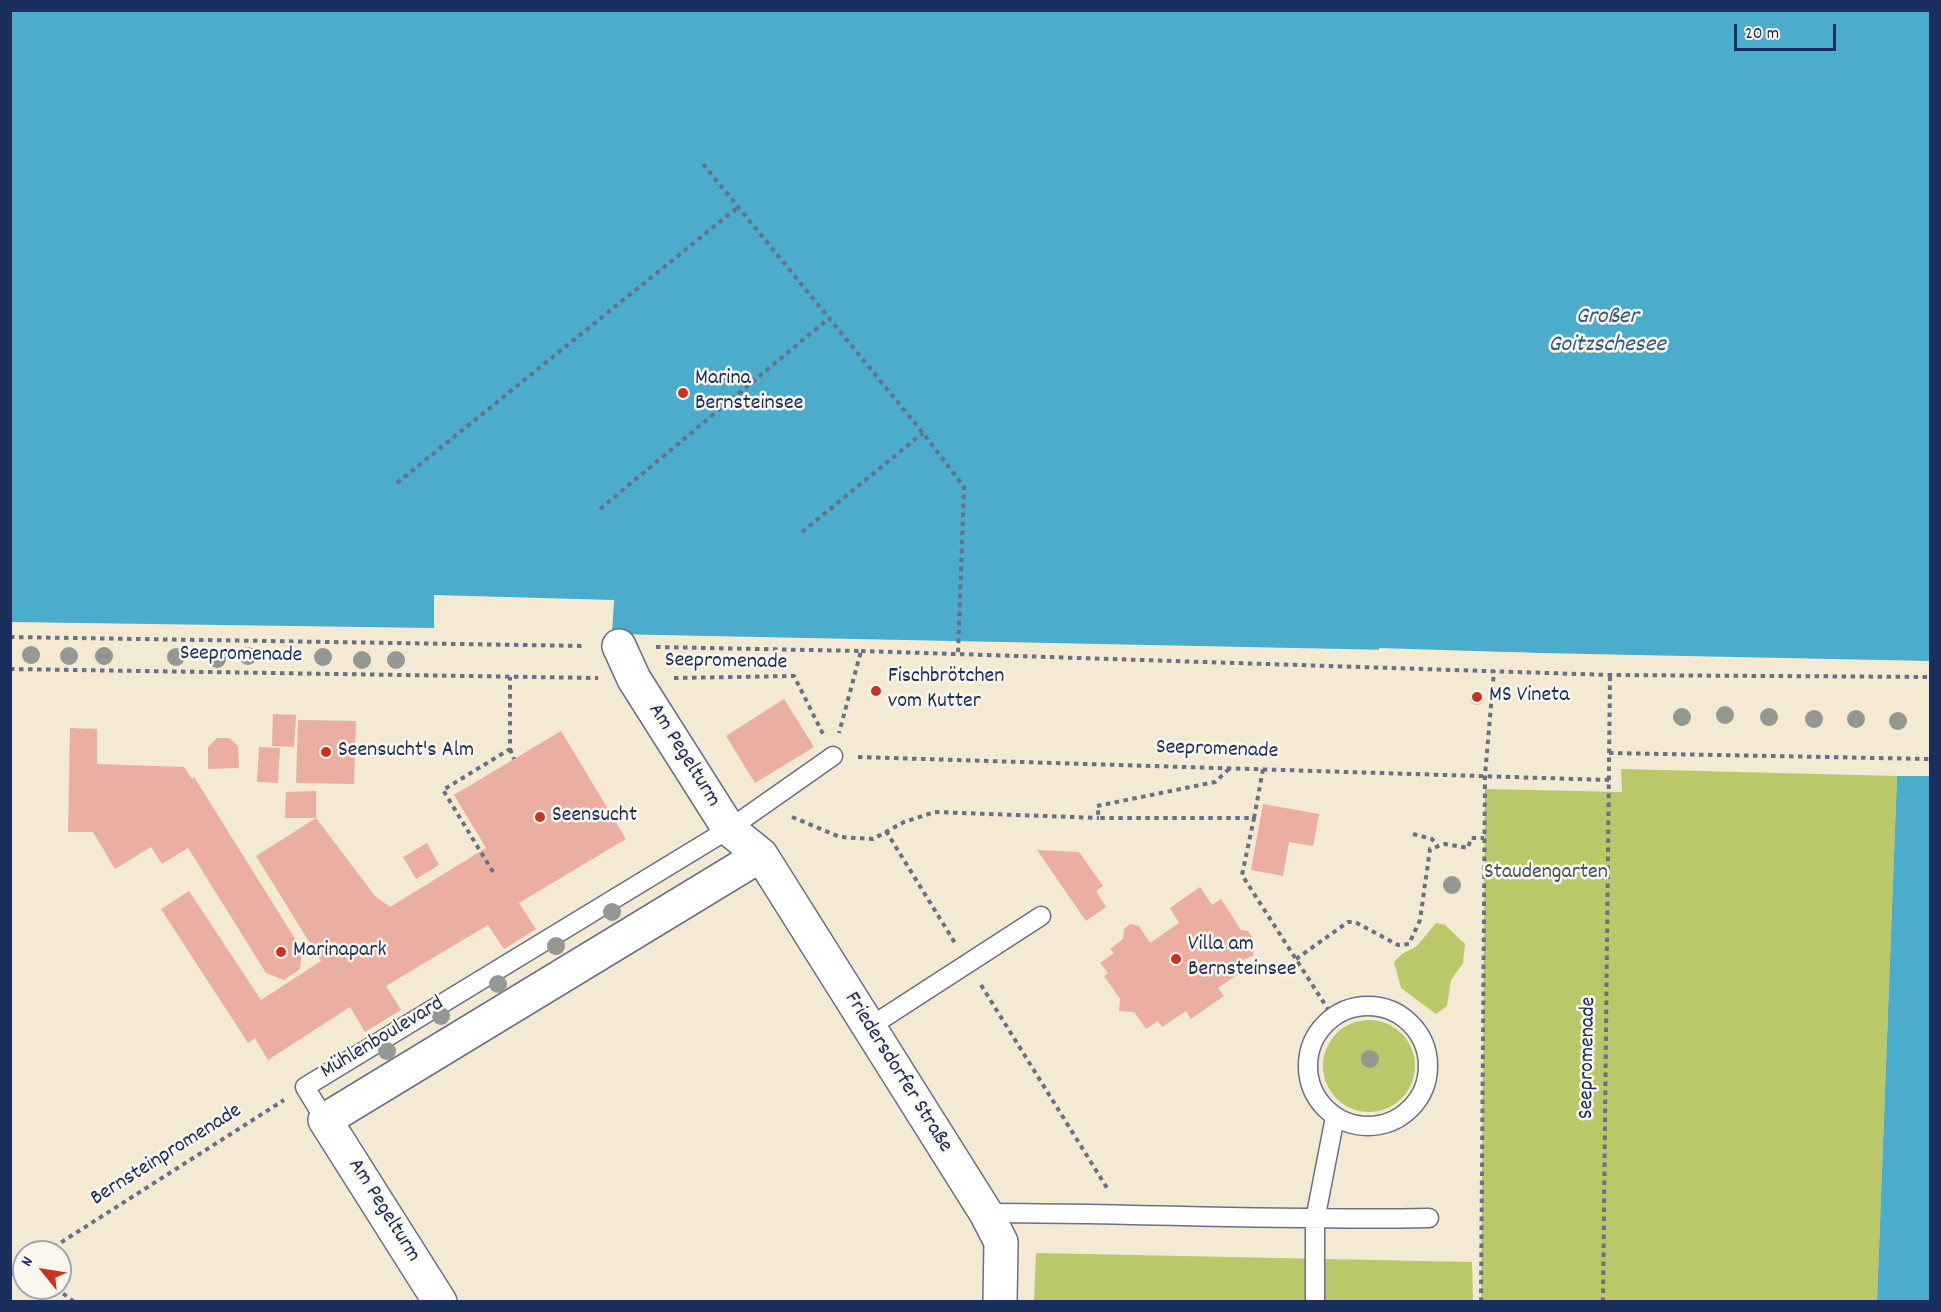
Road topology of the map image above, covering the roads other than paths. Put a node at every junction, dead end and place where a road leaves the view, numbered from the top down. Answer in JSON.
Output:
{"nodes":[{"id":1,"x":619,"y":646,"type":"road end"},
{"id":2,"x":833,"y":756,"type":"road end"},
{"id":3,"x":729,"y":829,"type":"junction"},
{"id":4,"x":761,"y":855,"type":"junction"},
{"id":5,"x":1041,"y":915,"type":"dead end"},
{"id":6,"x":868,"y":1028,"type":"junction"},
{"id":7,"x":1335,"y":1117,"type":"junction"},
{"id":8,"x":326,"y":1120,"type":"junction"},
{"id":9,"x":986,"y":1213,"type":"junction"},
{"id":10,"x":1429,"y":1218,"type":"dead end"},
{"id":11,"x":1315,"y":1220,"type":"junction"},
{"id":12,"x":440,"y":1302,"type":"edge"},
{"id":13,"x":1000,"y":1302,"type":"edge"},
{"id":14,"x":1315,"y":1302,"type":"edge"}],
"edges":[{"from":1,"to":3,"type":"street","name":"Am Pegelturm"},
{"from":2,"to":3,"type":"lane","name":"Mühlenboulevard"},
{"from":3,"to":4,"type":"street","name":"Am Pegelturm"},
{"from":3,"to":8,"type":"lane","name":"Mühlenboulevard"},
{"from":4,"to":6,"type":"street","name":"Friedersdorfer Straße"},
{"from":4,"to":8,"type":"street","name":"Mühlenboulevard"},
{"from":5,"to":6,"type":"lane"},
{"from":6,"to":9,"type":"street","name":"Friedersdorfer Straße"},
{"from":7,"to":7,"type":"lane"},
{"from":7,"to":11,"type":"lane"},
{"from":8,"to":12,"type":"street","name":"Am Pegelturm"},
{"from":9,"to":11,"type":"lane"},
{"from":9,"to":13,"type":"street","name":"Friedersdorfer Straße"},
{"from":10,"to":11,"type":"lane"},
{"from":11,"to":14,"type":"lane"}]}
